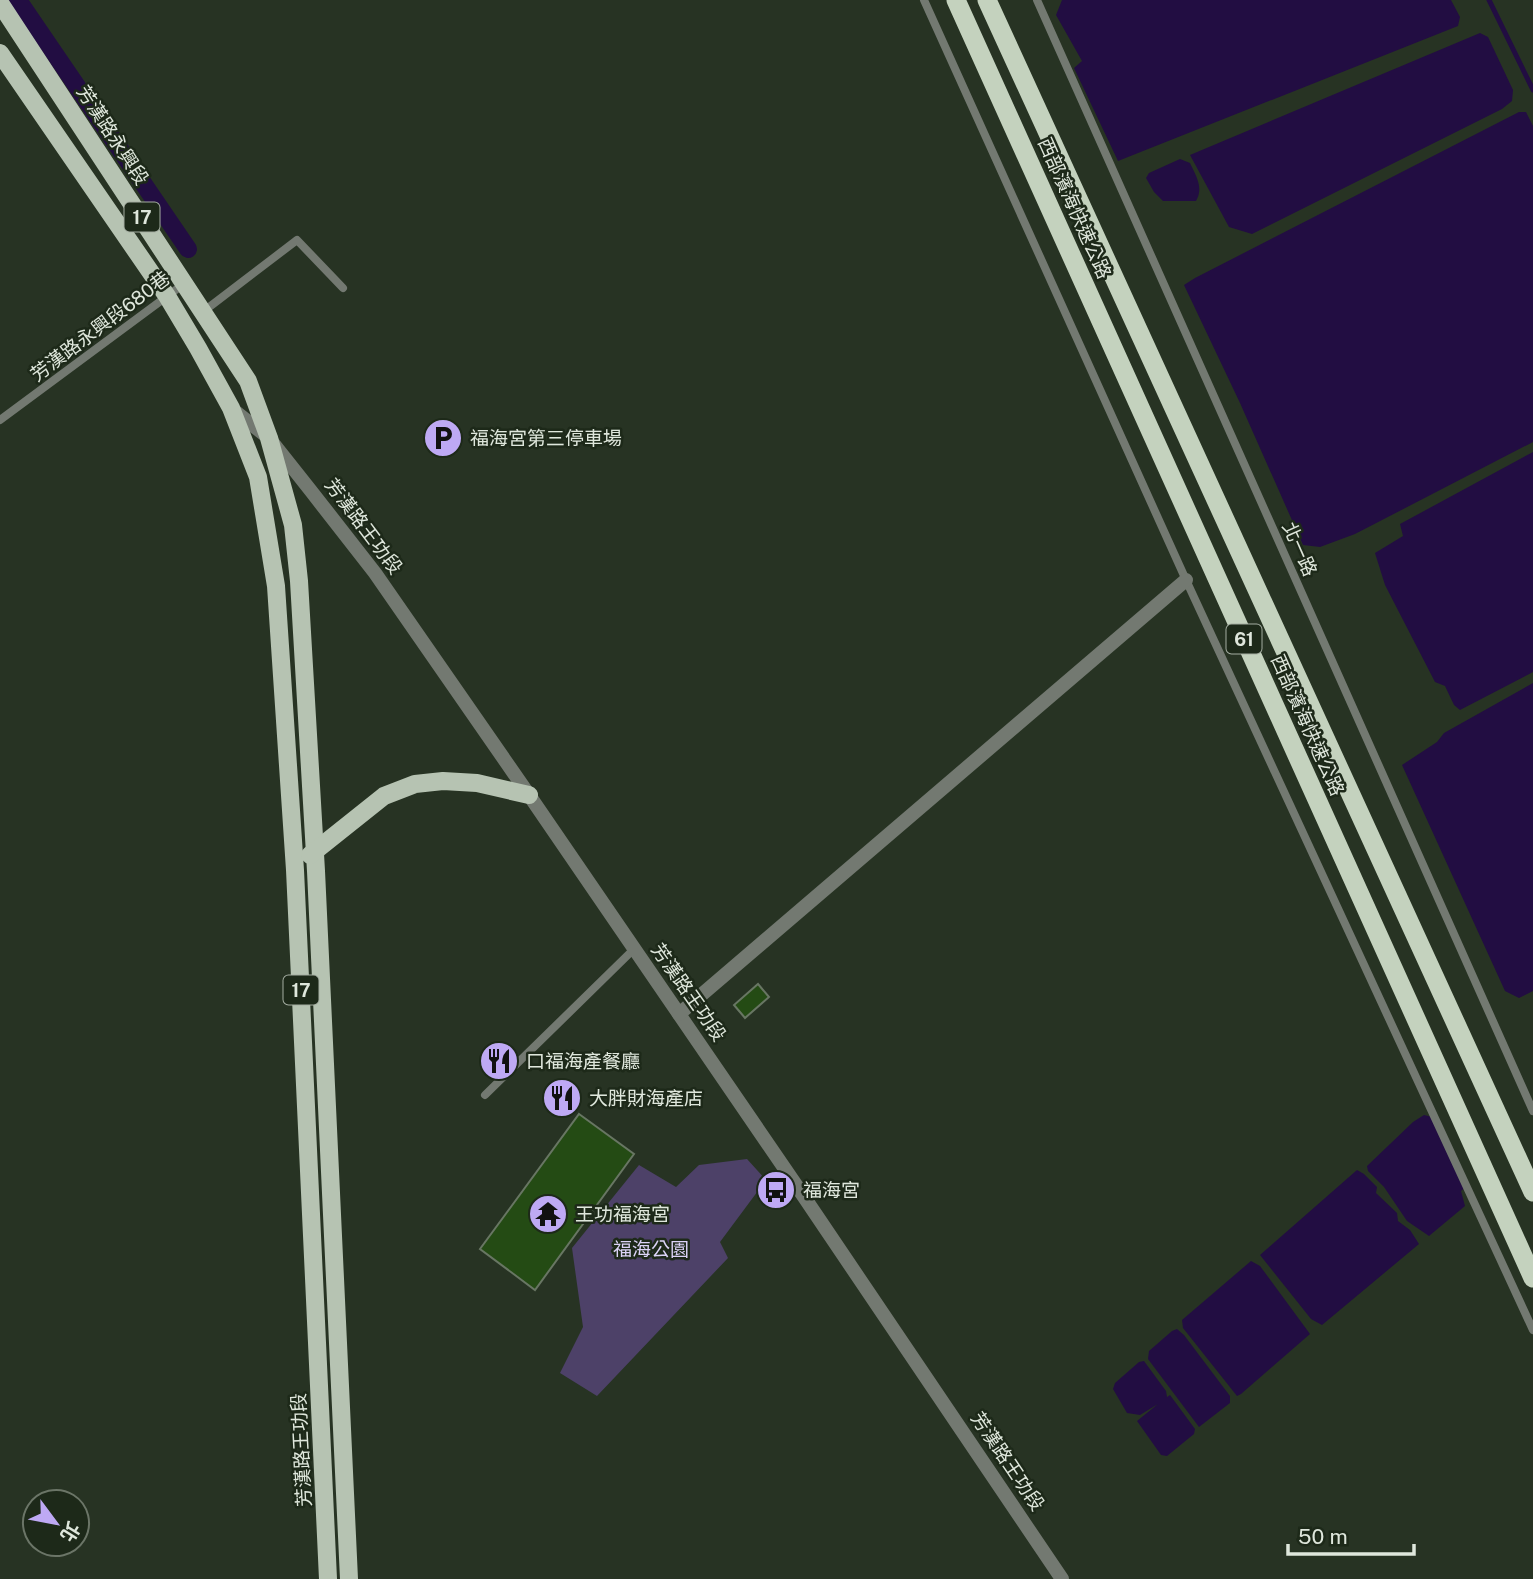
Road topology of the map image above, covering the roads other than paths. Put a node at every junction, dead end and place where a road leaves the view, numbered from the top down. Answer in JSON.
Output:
{"nodes":[{"id":1,"x":924,"y":0,"type":"edge"},
{"id":2,"x":956,"y":0,"type":"edge"},
{"id":3,"x":987,"y":0,"type":"edge"},
{"id":4,"x":1037,"y":0,"type":"edge"},
{"id":5,"x":0,"y":3,"type":"edge"},
{"id":6,"x":2,"y":60,"type":"edge"},
{"id":7,"x":185,"y":283,"type":"junction"},
{"id":8,"x":342,"y":288,"type":"dead end"},
{"id":9,"x":167,"y":296,"type":"junction"},
{"id":10,"x":204,"y":311,"type":"junction"},
{"id":11,"x":231,"y":408,"type":"junction"},
{"id":12,"x":0,"y":420,"type":"edge"},
{"id":13,"x":269,"y":438,"type":"junction"},
{"id":14,"x":1186,"y":580,"type":"junction"},
{"id":15,"x":529,"y":795,"type":"junction"},
{"id":16,"x":315,"y":850,"type":"junction"},
{"id":17,"x":295,"y":870,"type":"junction"},
{"id":18,"x":634,"y":949,"type":"junction"},
{"id":19,"x":679,"y":1014,"type":"junction"},
{"id":20,"x":485,"y":1095,"type":"dead end"},
{"id":21,"x":1533,"y":1111,"type":"edge"},
{"id":22,"x":1533,"y":1192,"type":"edge"},
{"id":23,"x":1533,"y":1278,"type":"edge"},
{"id":24,"x":1533,"y":1330,"type":"edge"},
{"id":25,"x":328,"y":1579,"type":"edge"},
{"id":26,"x":349,"y":1579,"type":"edge"},
{"id":27,"x":1062,"y":1579,"type":"edge"}],
"edges":[{"from":1,"to":14,"type":"lane"},
{"from":2,"to":23,"type":"highway","name":"西部濱海快速公路","number":"61"},
{"from":3,"to":22,"type":"highway","name":"西部濱海快速公路","number":"61"},
{"from":4,"to":21,"type":"lane","name":"北一路"},
{"from":5,"to":7,"type":"main road","name":"芳漢路永興段","number":"17"},
{"from":6,"to":9,"type":"main road","number":"17"},
{"from":7,"to":9,"type":"lane","name":"芳漢路永興段680巷"},
{"from":7,"to":10,"type":"main road","name":"芳漢路永興段","number":"17"},
{"from":8,"to":10,"type":"lane"},
{"from":9,"to":11,"type":"main road","number":"17"},
{"from":9,"to":12,"type":"lane","name":"芳漢路永興段680巷"},
{"from":10,"to":13,"type":"main road","name":"芳漢路永興段","number":"17"},
{"from":11,"to":13,"type":"street","name":"芳漢路王功段"},
{"from":11,"to":17,"type":"main road","name":"芳漢路王功段","number":"17"},
{"from":13,"to":15,"type":"street","name":"芳漢路王功段"},
{"from":13,"to":16,"type":"main road","number":"17"},
{"from":14,"to":19,"type":"street"},
{"from":14,"to":24,"type":"lane"},
{"from":15,"to":16,"type":"main road"},
{"from":15,"to":18,"type":"street","name":"芳漢路王功段"},
{"from":16,"to":17,"type":"main road"},
{"from":16,"to":26,"type":"main road","number":"17"},
{"from":17,"to":25,"type":"main road","name":"芳漢路王功段","number":"17"},
{"from":18,"to":19,"type":"street","name":"芳漢路王功段"},
{"from":18,"to":20,"type":"lane"},
{"from":19,"to":27,"type":"street","name":"芳漢路王功段"}]}
